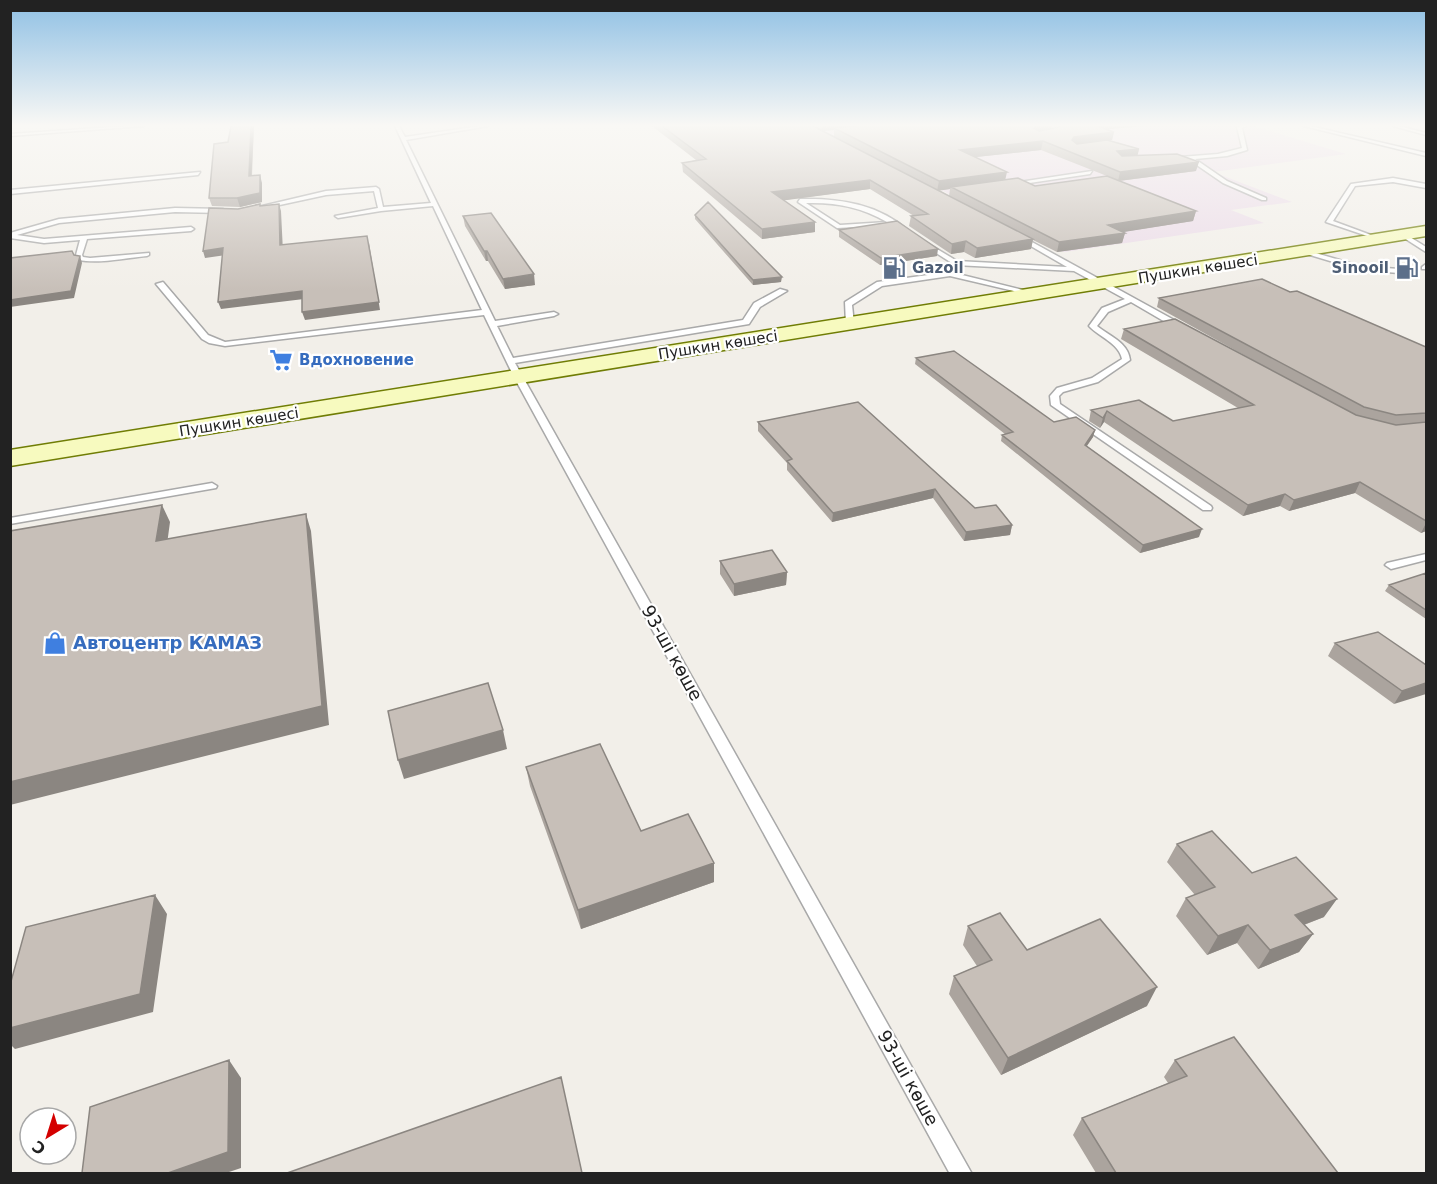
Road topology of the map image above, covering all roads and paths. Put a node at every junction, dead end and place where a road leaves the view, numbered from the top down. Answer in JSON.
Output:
{"nodes":[{"id":1,"x":116,"y":181,"type":"edge"},
{"id":2,"x":423,"y":181,"type":"edge"},
{"id":3,"x":1027,"y":181,"type":"edge"},
{"id":4,"x":1224,"y":181,"type":"edge"},
{"id":5,"x":1383,"y":181,"type":"edge"},
{"id":6,"x":1400,"y":181,"type":"edge"},
{"id":7,"x":1008,"y":184,"type":"edge"},
{"id":8,"x":1426,"y":186,"type":"edge"},
{"id":9,"x":10,"y":192,"type":"edge"},
{"id":10,"x":1264,"y":199,"type":"dead end"},
{"id":11,"x":434,"y":204,"type":"junction"},
{"id":12,"x":252,"y":209,"type":"edge"},
{"id":13,"x":381,"y":209,"type":"junction"},
{"id":14,"x":229,"y":211,"type":"edge"},
{"id":15,"x":338,"y":216,"type":"dead end"},
{"id":16,"x":894,"y":223,"type":"junction"},
{"id":17,"x":191,"y":229,"type":"dead end"},
{"id":18,"x":1008,"y":232,"type":"edge"},
{"id":19,"x":10,"y":235,"type":"edge"},
{"id":20,"x":1420,"y":237,"type":"edge"},
{"id":21,"x":84,"y":239,"type":"junction"},
{"id":22,"x":1377,"y":239,"type":"junction"},
{"id":23,"x":1302,"y":252,"type":"junction"},
{"id":24,"x":147,"y":254,"type":"dead end"},
{"id":25,"x":1079,"y":269,"type":"junction"},
{"id":26,"x":1399,"y":271,"type":"dead end"},
{"id":27,"x":160,"y":284,"type":"dead end"},
{"id":28,"x":1105,"y":284,"type":"junction"},
{"id":29,"x":783,"y":291,"type":"dead end"},
{"id":30,"x":1036,"y":294,"type":"junction"},
{"id":31,"x":1130,"y":300,"type":"junction"},
{"id":32,"x":554,"y":314,"type":"dead end"},
{"id":33,"x":489,"y":318,"type":"junction"},
{"id":34,"x":850,"y":324,"type":"junction"},
{"id":35,"x":1191,"y":333,"type":"edge"},
{"id":36,"x":514,"y":369,"type":"junction"},
{"id":37,"x":10,"y":458,"type":"edge"},
{"id":38,"x":212,"y":486,"type":"dead end"},
{"id":39,"x":1207,"y":508,"type":"dead end"},
{"id":40,"x":10,"y":521,"type":"edge"},
{"id":41,"x":1426,"y":557,"type":"edge"},
{"id":42,"x":1391,"y":565,"type":"dead end"},
{"id":43,"x":962,"y":1173,"type":"edge"}],
"edges":[{"from":1,"to":9,"type":"lane"},
{"from":2,"to":11,"type":"lane","name":"93-ші көше"},
{"from":3,"to":7,"type":"lane"},
{"from":4,"to":10,"type":"lane"},
{"from":5,"to":22,"type":"lane"},
{"from":6,"to":8,"type":"lane"},
{"from":11,"to":13,"type":"lane"},
{"from":11,"to":33,"type":"lane","name":"93-ші көше"},
{"from":12,"to":13,"type":"lane"},
{"from":13,"to":15,"type":"lane"},
{"from":14,"to":19,"type":"lane"},
{"from":16,"to":16,"type":"lane"},
{"from":16,"to":25,"type":"lane"},
{"from":17,"to":21,"type":"lane"},
{"from":18,"to":25,"type":"lane"},
{"from":19,"to":21,"type":"lane"},
{"from":20,"to":22,"type":"main road","name":"Пушкин көшесі"},
{"from":21,"to":24,"type":"lane"},
{"from":22,"to":23,"type":"main road","name":"Пушкин көшесі"},
{"from":23,"to":26,"type":"lane"},
{"from":23,"to":28,"type":"main road","name":"Пушкин көшесі"},
{"from":25,"to":28,"type":"lane"},
{"from":27,"to":33,"type":"lane"},
{"from":28,"to":30,"type":"main road","name":"Пушкин көшесі"},
{"from":28,"to":31,"type":"lane"},
{"from":29,"to":36,"type":"lane"},
{"from":30,"to":34,"type":"main road","name":"Пушкин көшесі"},
{"from":30,"to":34,"type":"lane"},
{"from":31,"to":35,"type":"lane"},
{"from":31,"to":39,"type":"lane"},
{"from":32,"to":33,"type":"lane"},
{"from":33,"to":36,"type":"lane","name":"93-ші көше"},
{"from":34,"to":36,"type":"main road","name":"Пушкин көшесі"},
{"from":36,"to":37,"type":"main road","name":"Пушкин көшесі"},
{"from":36,"to":43,"type":"lane","name":"93-ші көше"},
{"from":38,"to":40,"type":"lane"},
{"from":41,"to":42,"type":"lane"}]}
